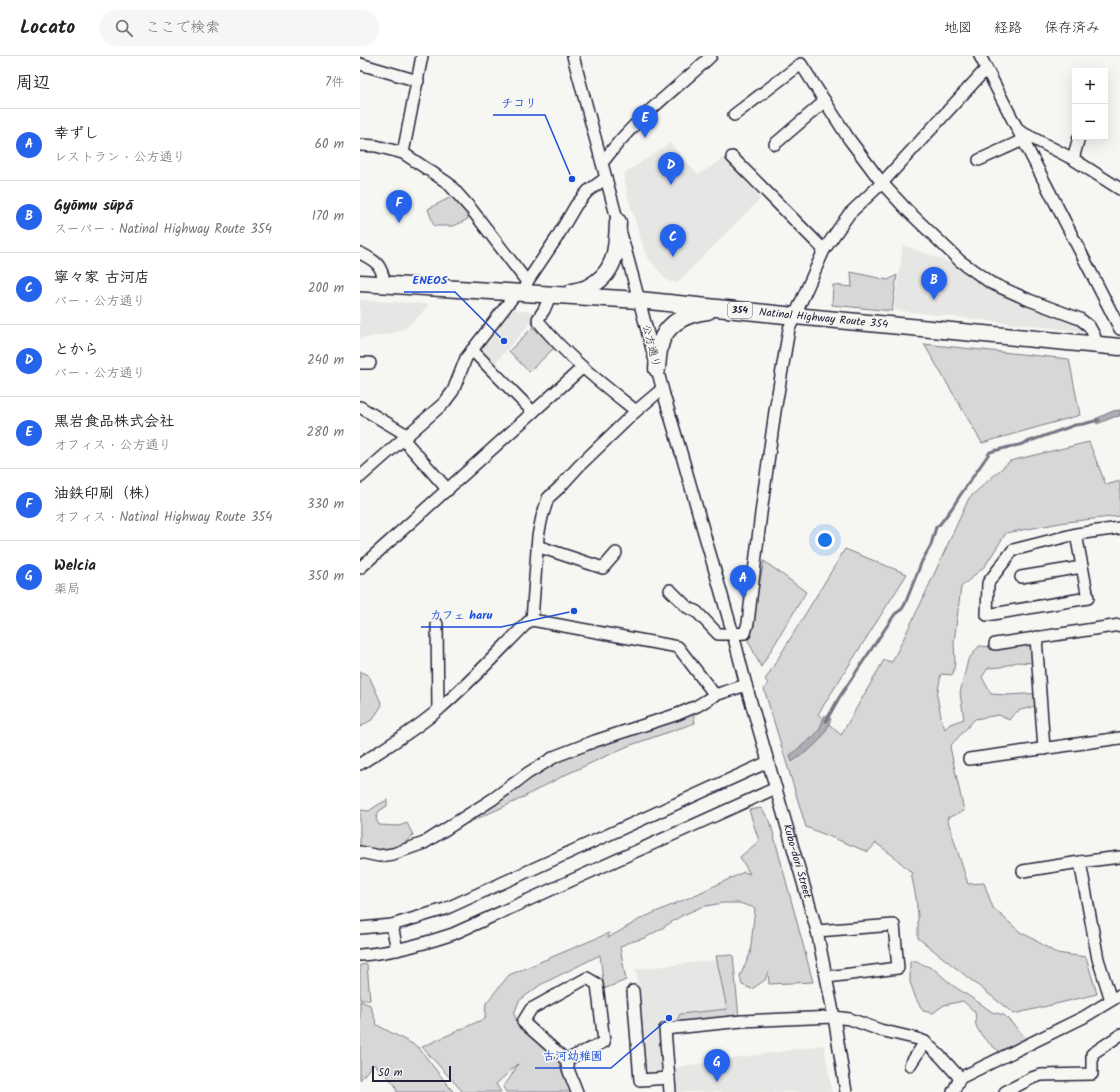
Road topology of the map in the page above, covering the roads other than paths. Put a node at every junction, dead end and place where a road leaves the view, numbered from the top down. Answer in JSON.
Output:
{"nodes":[{"id":1,"x":422,"y":56,"type":"edge"},
{"id":2,"x":572,"y":56,"type":"edge"},
{"id":3,"x":711,"y":56,"type":"edge"},
{"id":4,"x":980,"y":56,"type":"edge"},
{"id":5,"x":360,"y":64,"type":"edge"},
{"id":6,"x":986,"y":68,"type":"junction"},
{"id":7,"x":418,"y":80,"type":"junction"},
{"id":8,"x":825,"y":102,"type":"junction"},
{"id":9,"x":734,"y":115,"type":"dead end"},
{"id":10,"x":1021,"y":136,"type":"junction"},
{"id":11,"x":1078,"y":140,"type":"edge"},
{"id":12,"x":775,"y":144,"type":"dead end"},
{"id":13,"x":360,"y":145,"type":"edge"},
{"id":14,"x":403,"y":153,"type":"junction"},
{"id":15,"x":732,"y":157,"type":"dead end"},
{"id":16,"x":1073,"y":159,"type":"junction"},
{"id":17,"x":979,"y":160,"type":"dead end"},
{"id":18,"x":602,"y":163,"type":"junction"},
{"id":19,"x":606,"y":178,"type":"junction"},
{"id":20,"x":882,"y":183,"type":"junction"},
{"id":21,"x":1120,"y":189,"type":"edge"},
{"id":22,"x":618,"y":222,"type":"junction"},
{"id":23,"x":824,"y":250,"type":"junction"},
{"id":24,"x":360,"y":253,"type":"edge"},
{"id":25,"x":360,"y":283,"type":"edge"},
{"id":26,"x":385,"y":284,"type":"junction"},
{"id":27,"x":523,"y":289,"type":"junction"},
{"id":28,"x":558,"y":294,"type":"junction"},
{"id":29,"x":639,"y":300,"type":"junction"},
{"id":30,"x":726,"y":309,"type":"junction"},
{"id":31,"x":795,"y":316,"type":"junction"},
{"id":32,"x":1120,"y":329,"type":"edge"},
{"id":33,"x":1097,"y":344,"type":"junction"},
{"id":34,"x":1120,"y":347,"type":"edge"},
{"id":35,"x":472,"y":350,"type":"junction"},
{"id":36,"x":582,"y":368,"type":"junction"},
{"id":37,"x":657,"y":369,"type":"junction"},
{"id":38,"x":662,"y":389,"type":"junction"},
{"id":39,"x":360,"y":407,"type":"edge"},
{"id":40,"x":636,"y":411,"type":"junction"},
{"id":41,"x":533,"y":412,"type":"junction"},
{"id":42,"x":405,"y":437,"type":"junction"},
{"id":43,"x":360,"y":477,"type":"edge"},
{"id":44,"x":448,"y":490,"type":"junction"},
{"id":45,"x":1120,"y":528,"type":"edge"},
{"id":46,"x":1076,"y":534,"type":"junction"},
{"id":47,"x":537,"y":546,"type":"junction"},
{"id":48,"x":616,"y":553,"type":"dead end"},
{"id":49,"x":1082,"y":567,"type":"junction"},
{"id":50,"x":360,"y":568,"type":"edge"},
{"id":51,"x":1022,"y":577,"type":"dead end"},
{"id":52,"x":670,"y":590,"type":"dead end"},
{"id":53,"x":532,"y":620,"type":"junction"},
{"id":54,"x":437,"y":624,"type":"dead end"},
{"id":55,"x":1120,"y":625,"type":"edge"},
{"id":56,"x":733,"y":634,"type":"junction"},
{"id":57,"x":1036,"y":637,"type":"junction"},
{"id":58,"x":995,"y":644,"type":"dead end"},
{"id":59,"x":746,"y":685,"type":"junction"},
{"id":60,"x":715,"y":695,"type":"junction"},
{"id":61,"x":438,"y":710,"type":"junction"},
{"id":62,"x":1120,"y":738,"type":"edge"},
{"id":63,"x":1044,"y":749,"type":"junction"},
{"id":64,"x":969,"y":759,"type":"dead end"},
{"id":65,"x":768,"y":762,"type":"junction"},
{"id":66,"x":360,"y":764,"type":"edge"},
{"id":67,"x":776,"y":788,"type":"junction"},
{"id":68,"x":360,"y":852,"type":"edge"},
{"id":69,"x":1120,"y":857,"type":"edge"},
{"id":70,"x":1080,"y":862,"type":"junction"},
{"id":71,"x":1023,"y":871,"type":"dead end"},
{"id":72,"x":392,"y":925,"type":"junction"},
{"id":73,"x":360,"y":928,"type":"edge"},
{"id":74,"x":817,"y":931,"type":"junction"},
{"id":75,"x":397,"y":950,"type":"junction"},
{"id":76,"x":360,"y":955,"type":"edge"},
{"id":77,"x":827,"y":977,"type":"junction"},
{"id":78,"x":633,"y":991,"type":"dead end"},
{"id":79,"x":1116,"y":998,"type":"edge"},
{"id":80,"x":834,"y":1017,"type":"junction"},
{"id":81,"x":1120,"y":1035,"type":"edge"},
{"id":82,"x":925,"y":1042,"type":"junction"},
{"id":83,"x":566,"y":1060,"type":"junction"},
{"id":84,"x":910,"y":1065,"type":"dead end"},
{"id":85,"x":669,"y":1078,"type":"junction"},
{"id":86,"x":960,"y":1078,"type":"junction"},
{"id":87,"x":576,"y":1092,"type":"edge"},
{"id":88,"x":670,"y":1092,"type":"edge"},
{"id":89,"x":846,"y":1092,"type":"edge"},
{"id":90,"x":953,"y":1092,"type":"edge"},
{"id":91,"x":1005,"y":1092,"type":"edge"}],
"edges":[{"from":1,"to":7,"type":"street"},
{"from":2,"to":18,"type":"street","name":"公方通り"},
{"from":3,"to":18,"type":"street"},
{"from":4,"to":6,"type":"street"},
{"from":5,"to":7,"type":"street"},
{"from":6,"to":10,"type":"street"},
{"from":6,"to":20,"type":"street"},
{"from":7,"to":14,"type":"street"},
{"from":8,"to":9,"type":"street"},
{"from":8,"to":12,"type":"street"},
{"from":8,"to":20,"type":"street"},
{"from":10,"to":16,"type":"street"},
{"from":10,"to":17,"type":"street"},
{"from":10,"to":32,"type":"street"},
{"from":11,"to":16,"type":"street"},
{"from":13,"to":14,"type":"street"},
{"from":14,"to":27,"type":"street"},
{"from":15,"to":23,"type":"street"},
{"from":16,"to":21,"type":"street"},
{"from":18,"to":19,"type":"street","name":"公方通り"},
{"from":19,"to":22,"type":"street","name":"公方通り"},
{"from":19,"to":27,"type":"street"},
{"from":20,"to":23,"type":"street"},
{"from":20,"to":33,"type":"street"},
{"from":22,"to":28,"type":"highway"},
{"from":22,"to":29,"type":"street","name":"公方通り"},
{"from":23,"to":31,"type":"street"},
{"from":24,"to":26,"type":"street"},
{"from":25,"to":26,"type":"highway","name":"Natinal Highway Route 354","number":"354"},
{"from":26,"to":27,"type":"highway","name":"Natinal Highway Route 354","number":"354"},
{"from":27,"to":28,"type":"highway","name":"Natinal Highway Route 354","number":"354"},
{"from":27,"to":35,"type":"street"},
{"from":28,"to":29,"type":"highway","name":"Natinal Highway Route 354","number":"354"},
{"from":28,"to":36,"type":"street"},
{"from":29,"to":30,"type":"highway","name":"Natinal Highway Route 354","number":"354"},
{"from":29,"to":37,"type":"street","name":"公方通り"},
{"from":30,"to":31,"type":"highway","name":"Natinal Highway Route 354","number":"354"},
{"from":30,"to":37,"type":"highway"},
{"from":31,"to":33,"type":"highway","name":"Natinal Highway Route 354","number":"354"},
{"from":31,"to":56,"type":"street"},
{"from":33,"to":34,"type":"highway","name":"Natinal Highway Route 354","number":"354"},
{"from":35,"to":41,"type":"street"},
{"from":35,"to":42,"type":"street"},
{"from":36,"to":40,"type":"street"},
{"from":36,"to":41,"type":"street"},
{"from":37,"to":38,"type":"street","name":"公方通り"},
{"from":38,"to":40,"type":"street"},
{"from":38,"to":56,"type":"street","name":"公方通り"},
{"from":39,"to":42,"type":"street"},
{"from":40,"to":47,"type":"street"},
{"from":41,"to":44,"type":"street"},
{"from":42,"to":43,"type":"street"},
{"from":42,"to":44,"type":"street"},
{"from":44,"to":50,"type":"street"},
{"from":45,"to":46,"type":"street"},
{"from":46,"to":49,"type":"street"},
{"from":46,"to":49,"type":"street"},
{"from":47,"to":48,"type":"street"},
{"from":47,"to":53,"type":"street"},
{"from":49,"to":51,"type":"street"},
{"from":52,"to":56,"type":"street"},
{"from":53,"to":60,"type":"street"},
{"from":53,"to":61,"type":"street"},
{"from":54,"to":61,"type":"street"},
{"from":55,"to":57,"type":"street"},
{"from":56,"to":59,"type":"street","name":"Kubo-dori Street"},
{"from":57,"to":58,"type":"street"},
{"from":57,"to":63,"type":"street"},
{"from":59,"to":60,"type":"street"},
{"from":59,"to":65,"type":"street","name":"Kubo-dori Street"},
{"from":60,"to":68,"type":"street"},
{"from":61,"to":66,"type":"street"},
{"from":62,"to":63,"type":"street"},
{"from":63,"to":64,"type":"street"},
{"from":65,"to":67,"type":"street","name":"Kubo-dori Street"},
{"from":65,"to":72,"type":"street"},
{"from":67,"to":74,"type":"street","name":"Kubo-dori Street"},
{"from":67,"to":75,"type":"street"},
{"from":69,"to":70,"type":"street"},
{"from":70,"to":71,"type":"street"},
{"from":70,"to":79,"type":"street"},
{"from":72,"to":73,"type":"street"},
{"from":72,"to":75,"type":"street"},
{"from":74,"to":77,"type":"street","name":"Kubo-dori Street"},
{"from":74,"to":77,"type":"street"},
{"from":75,"to":76,"type":"street"},
{"from":77,"to":80,"type":"street","name":"Kubo-dori Street"},
{"from":78,"to":85,"type":"street"},
{"from":79,"to":86,"type":"street"},
{"from":80,"to":82,"type":"street"},
{"from":80,"to":85,"type":"street"},
{"from":80,"to":89,"type":"street","name":"Kubo-dori Street"},
{"from":81,"to":91,"type":"street"},
{"from":82,"to":84,"type":"street"},
{"from":82,"to":86,"type":"street"},
{"from":83,"to":83,"type":"street"},
{"from":83,"to":87,"type":"street"},
{"from":85,"to":88,"type":"street"},
{"from":86,"to":90,"type":"street"}]}
